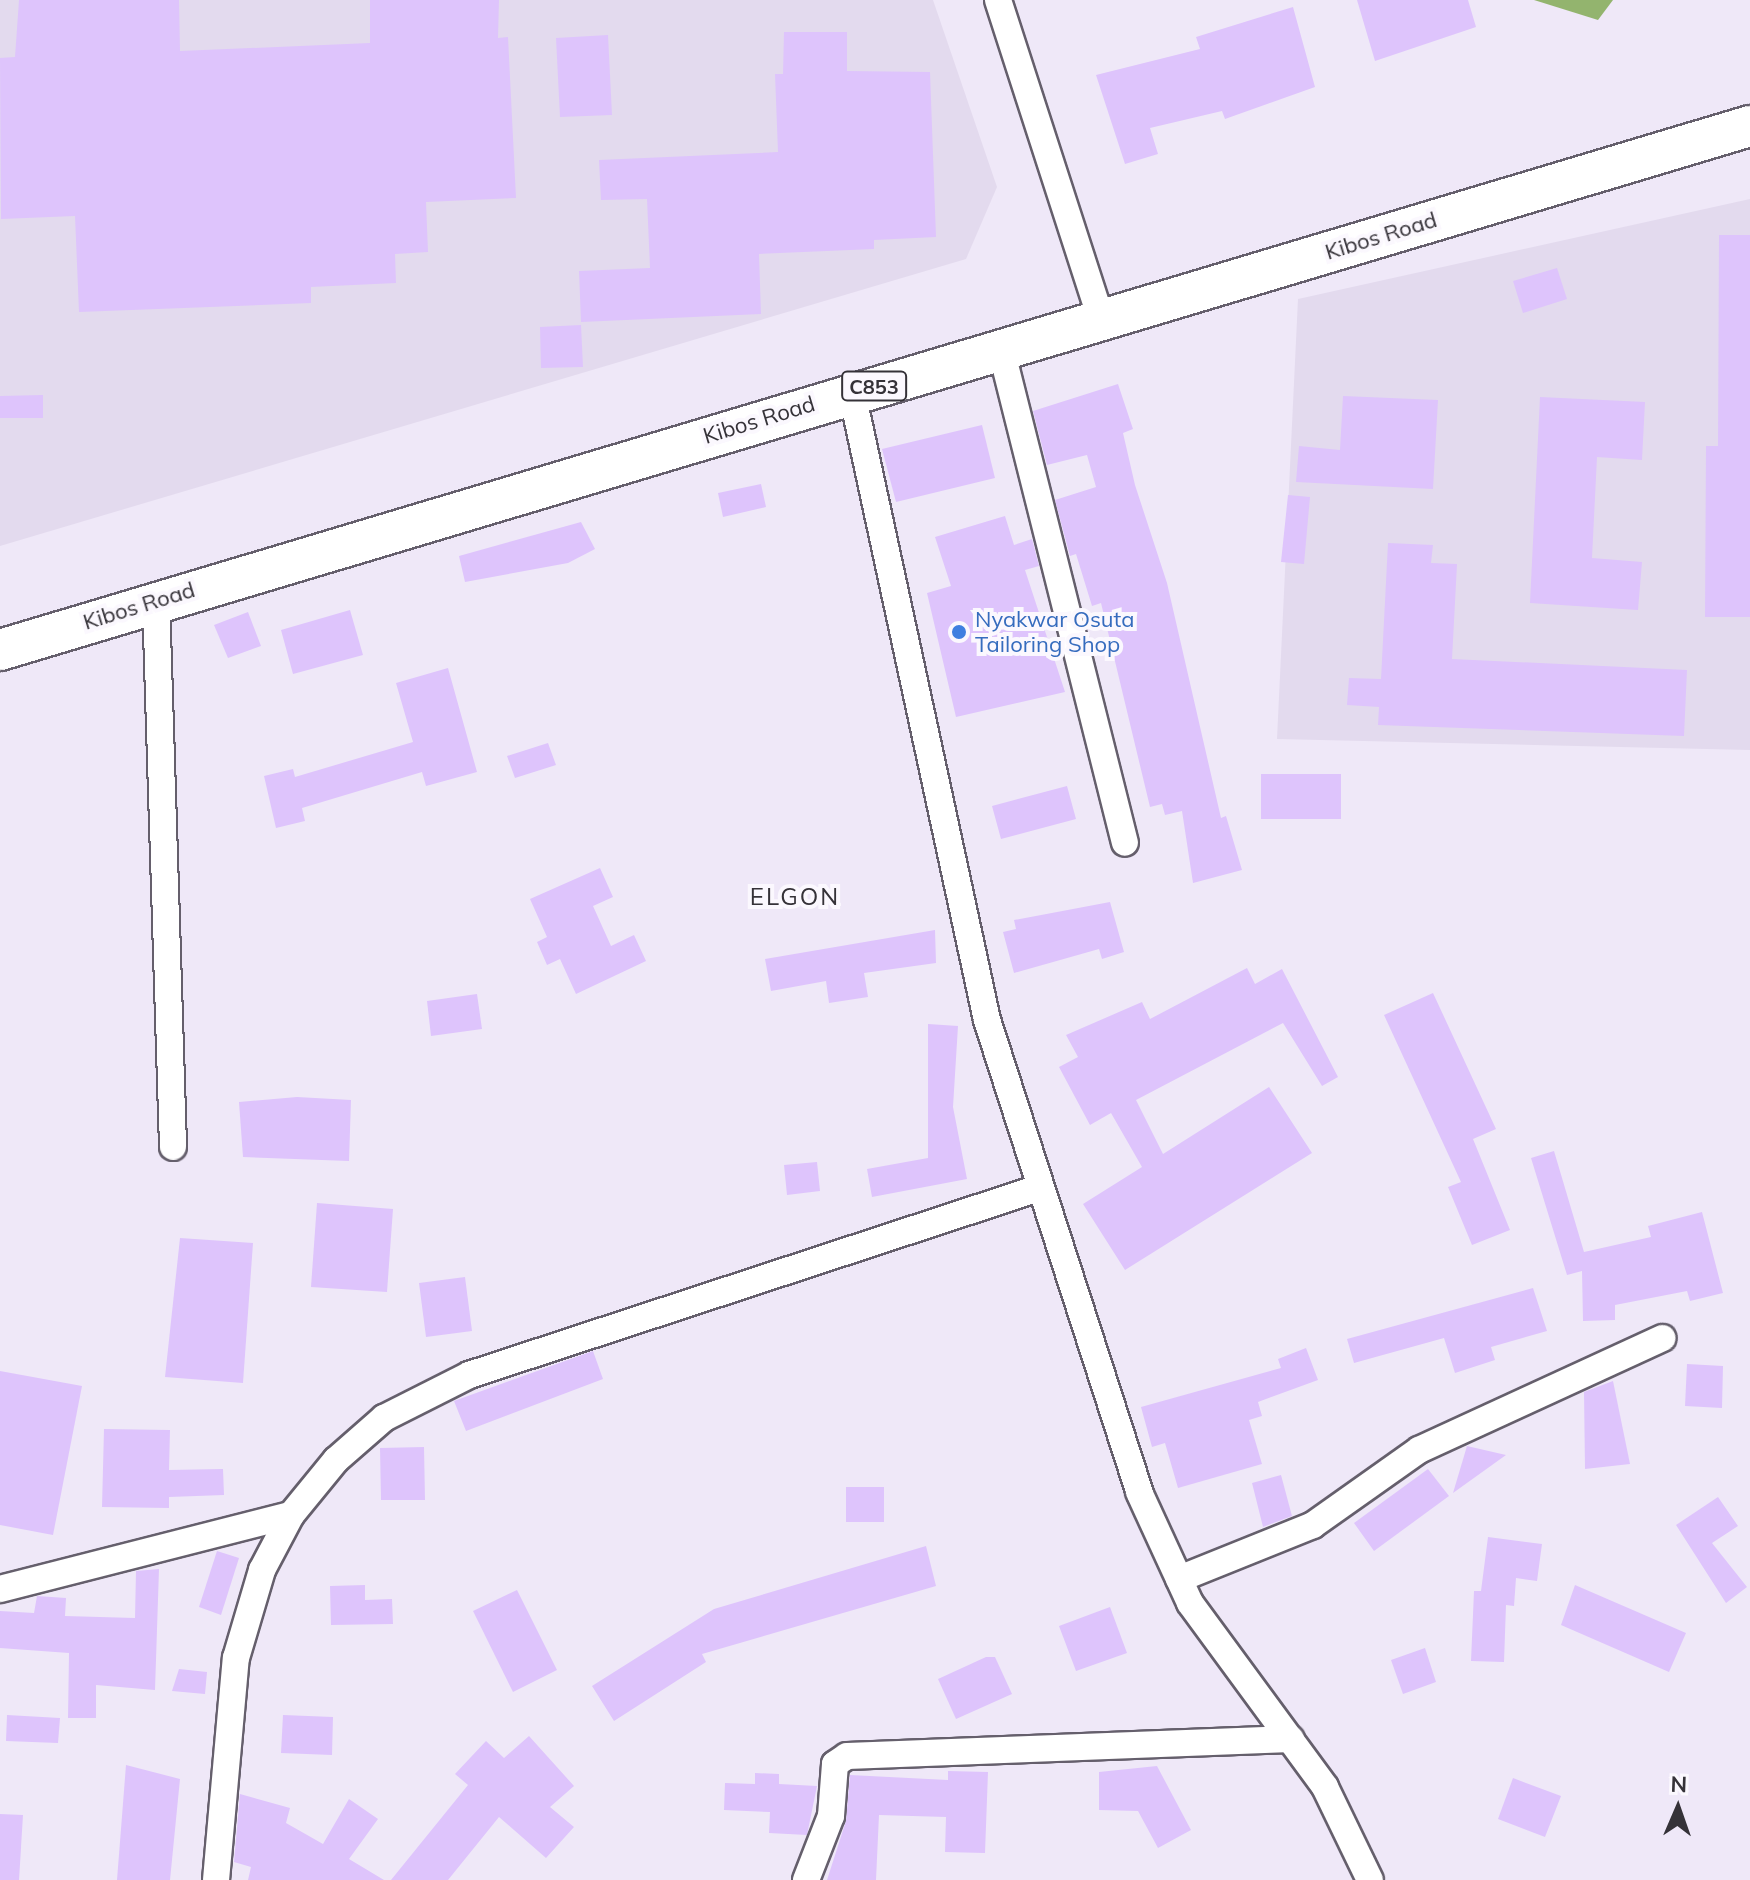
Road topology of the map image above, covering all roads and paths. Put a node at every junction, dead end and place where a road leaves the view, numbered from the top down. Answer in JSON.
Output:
{"nodes":[{"id":1,"x":998,"y":0,"type":"edge"},
{"id":2,"x":1750,"y":126,"type":"edge"},
{"id":3,"x":1101,"y":319,"type":"junction"},
{"id":4,"x":1001,"y":349,"type":"junction"},
{"id":5,"x":852,"y":393,"type":"junction"},
{"id":6,"x":156,"y":599,"type":"junction"},
{"id":7,"x":0,"y":650,"type":"edge"},
{"id":8,"x":1125,"y":843,"type":"dead end"},
{"id":9,"x":173,"y":1147,"type":"dead end"},
{"id":10,"x":1039,"y":1188,"type":"junction"},
{"id":11,"x":1663,"y":1338,"type":"dead end"},
{"id":12,"x":291,"y":1515,"type":"junction"},
{"id":13,"x":1179,"y":1579,"type":"junction"},
{"id":14,"x":0,"y":1589,"type":"edge"},
{"id":15,"x":1291,"y":1739,"type":"junction"},
{"id":16,"x":216,"y":1880,"type":"edge"},
{"id":17,"x":806,"y":1880,"type":"edge"},
{"id":18,"x":1370,"y":1880,"type":"edge"}],
"edges":[{"from":1,"to":3,"type":"street"},
{"from":2,"to":3,"type":"main road","name":"Kibos Road","number":"C853"},
{"from":3,"to":4,"type":"main road","name":"Kibos Road","number":"C853"},
{"from":4,"to":5,"type":"main road","name":"Kibos Road","number":"C853"},
{"from":4,"to":8,"type":"street"},
{"from":5,"to":6,"type":"main road","name":"Kibos Road","number":"C853"},
{"from":5,"to":10,"type":"street"},
{"from":6,"to":7,"type":"main road","name":"Kibos Road","number":"C853"},
{"from":6,"to":9,"type":"street"},
{"from":10,"to":12,"type":"street"},
{"from":10,"to":13,"type":"street"},
{"from":11,"to":13,"type":"street"},
{"from":12,"to":14,"type":"street"},
{"from":12,"to":16,"type":"street"},
{"from":13,"to":15,"type":"street"},
{"from":15,"to":17,"type":"street"},
{"from":15,"to":18,"type":"street"}]}
